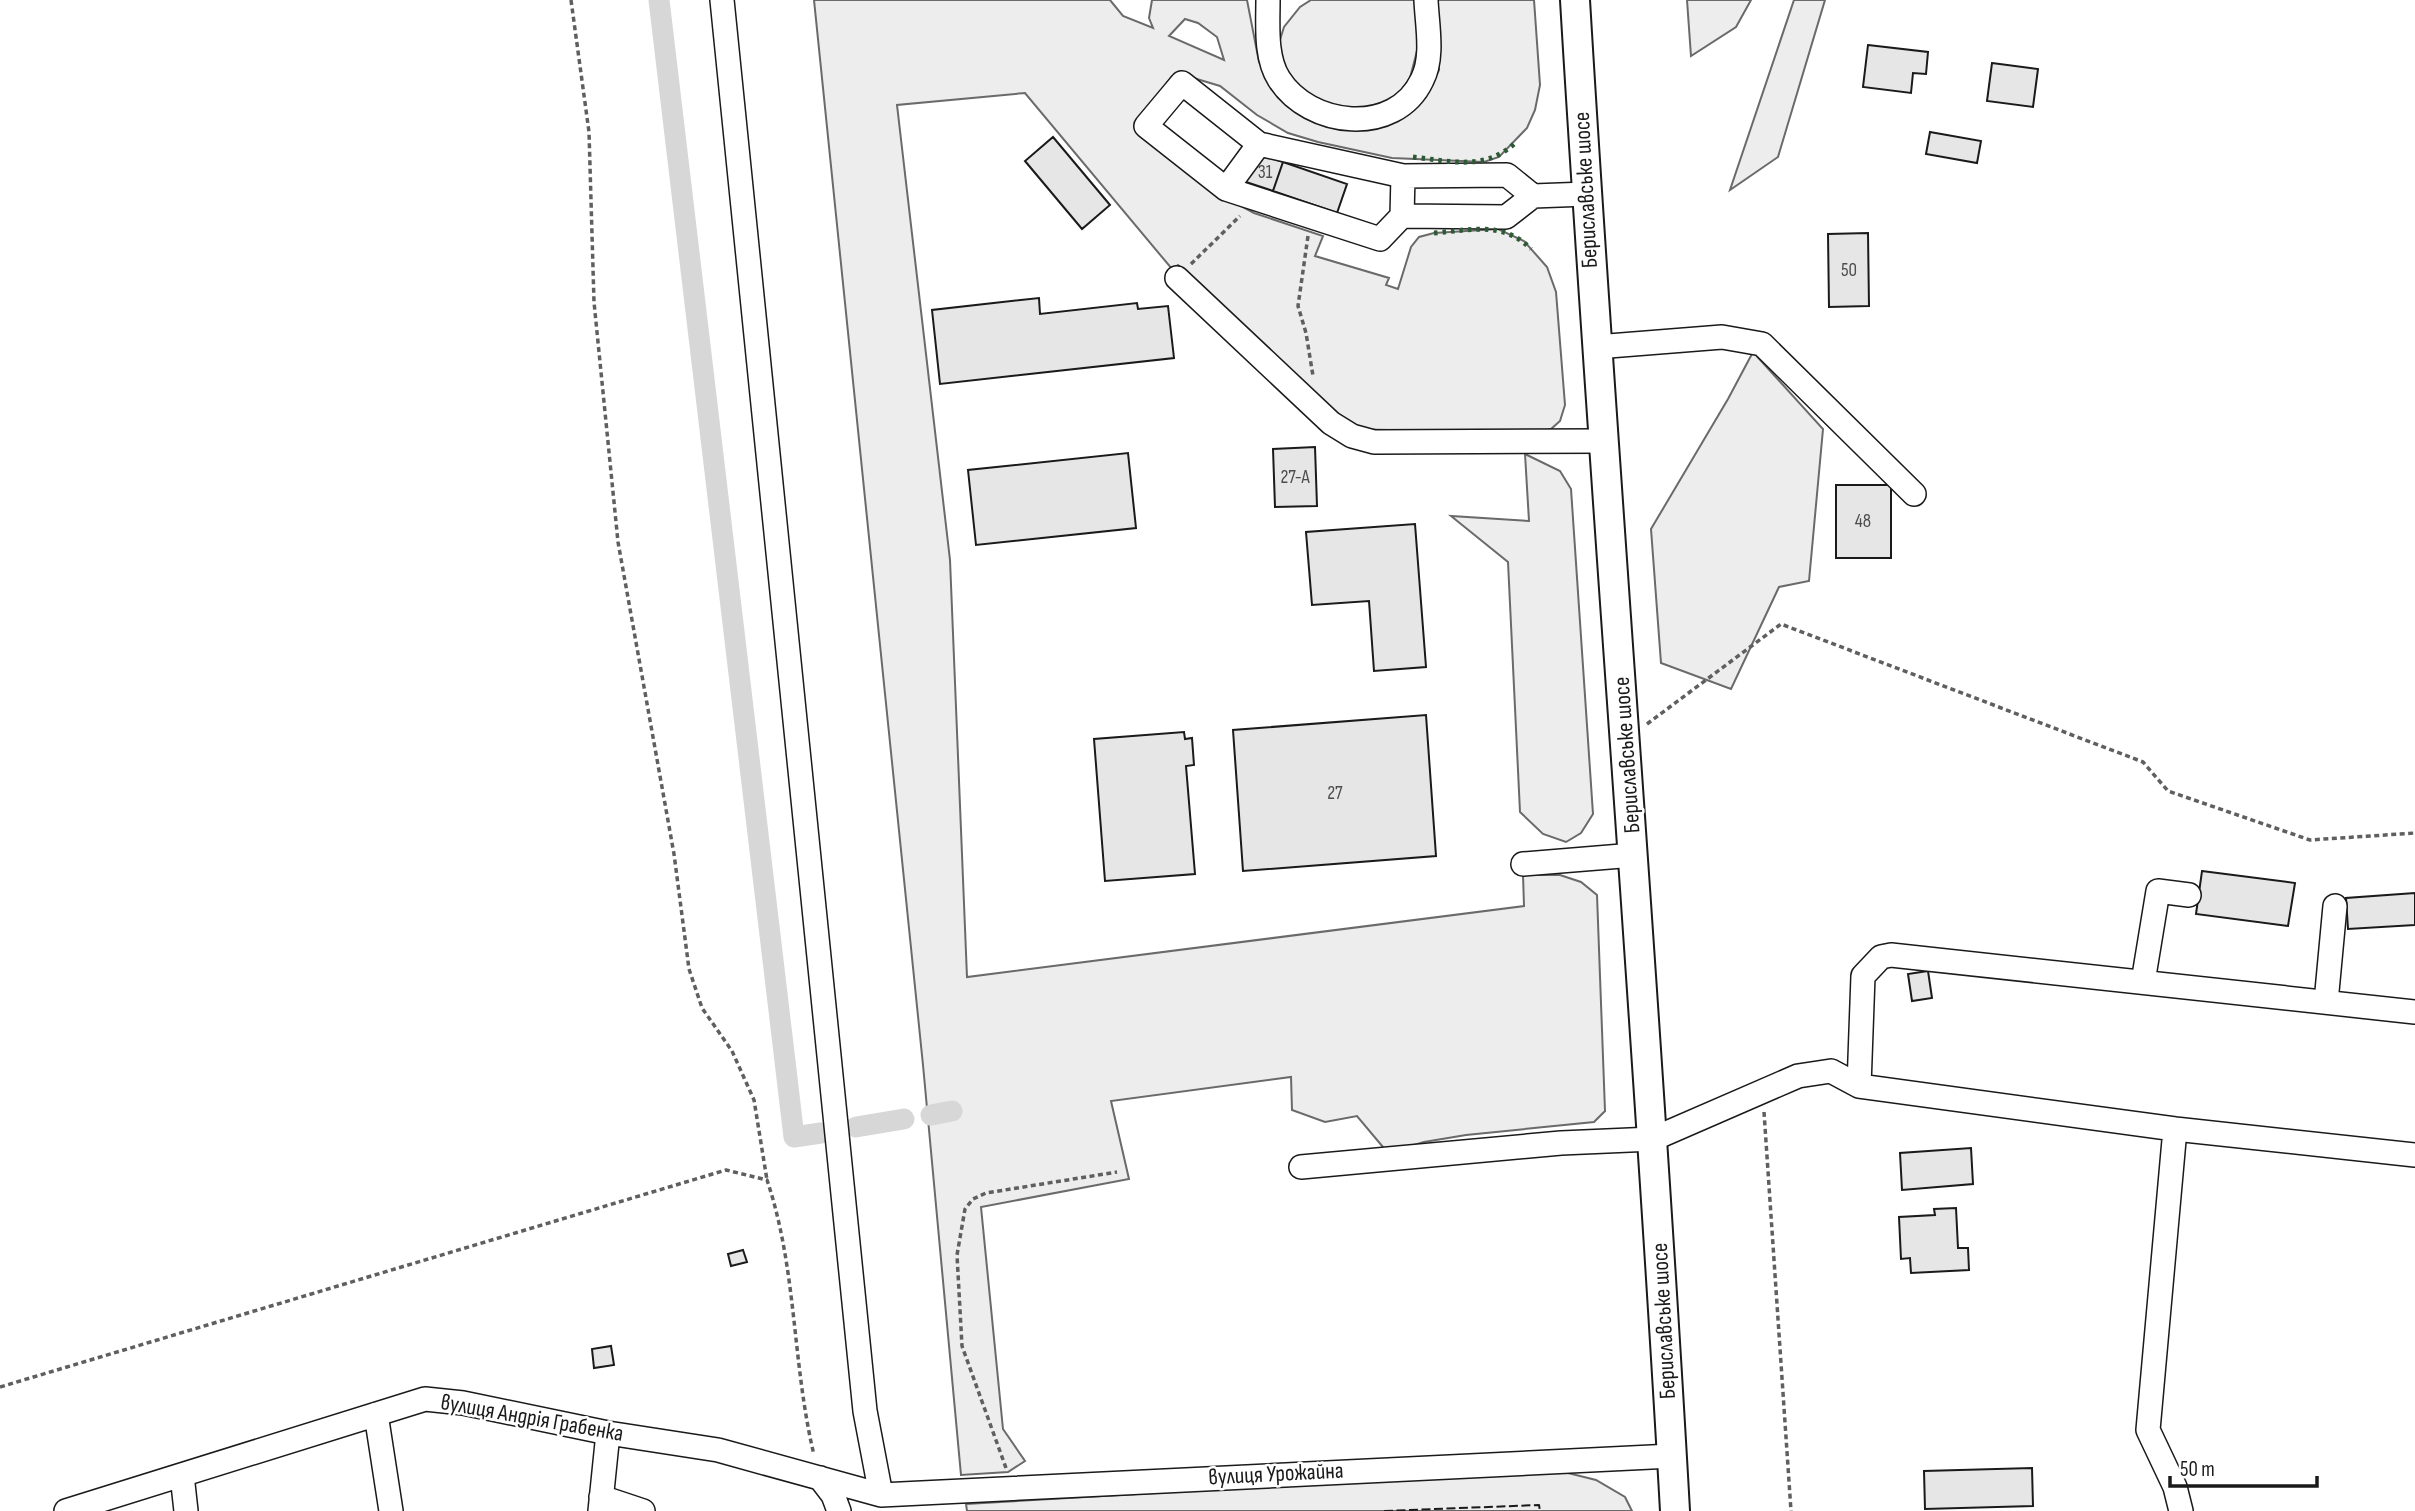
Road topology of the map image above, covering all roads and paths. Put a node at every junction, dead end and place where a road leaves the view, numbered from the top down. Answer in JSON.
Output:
{"nodes":[{"id":1,"x":571,"y":0,"type":"edge"},
{"id":2,"x":722,"y":0,"type":"edge"},
{"id":3,"x":1268,"y":0,"type":"edge"},
{"id":4,"x":1426,"y":0,"type":"edge"},
{"id":5,"x":1575,"y":0,"type":"edge"},
{"id":6,"x":1259,"y":145,"type":"junction"},
{"id":7,"x":1403,"y":176,"type":"junction"},
{"id":8,"x":1226,"y":189,"type":"junction"},
{"id":9,"x":1587,"y":194,"type":"junction"},
{"id":10,"x":1533,"y":196,"type":"junction"},
{"id":11,"x":1258,"y":199,"type":"junction"},
{"id":12,"x":1311,"y":216,"type":"junction"},
{"id":13,"x":1402,"y":216,"type":"junction"},
{"id":14,"x":1177,"y":278,"type":"joint"},
{"id":15,"x":1596,"y":348,"type":"junction"},
{"id":16,"x":1320,"y":413,"type":"junction"},
{"id":17,"x":1604,"y":441,"type":"junction"},
{"id":18,"x":1914,"y":494,"type":"dead end"},
{"id":19,"x":1626,"y":739,"type":"junction"},
{"id":20,"x":2415,"y":833,"type":"edge"},
{"id":21,"x":1634,"y":855,"type":"junction"},
{"id":22,"x":1523,"y":864,"type":"dead end"},
{"id":23,"x":2189,"y":895,"type":"dead end"},
{"id":24,"x":2335,"y":906,"type":"dead end"},
{"id":25,"x":2143,"y":982,"type":"junction"},
{"id":26,"x":2326,"y":1002,"type":"junction"},
{"id":27,"x":2415,"y":1012,"type":"edge"},
{"id":28,"x":1859,"y":1086,"type":"junction"},
{"id":29,"x":1762,"y":1091,"type":"junction"},
{"id":30,"x":2175,"y":1129,"type":"junction"},
{"id":31,"x":1653,"y":1139,"type":"junction"},
{"id":32,"x":2415,"y":1155,"type":"edge"},
{"id":33,"x":1301,"y":1167,"type":"dead end"},
{"id":34,"x":1117,"y":1172,"type":"dead end"},
{"id":35,"x":766,"y":1180,"type":"junction"},
{"id":36,"x":0,"y":1387,"type":"edge"},
{"id":37,"x":376,"y":1415,"type":"junction"},
{"id":38,"x":608,"y":1433,"type":"junction"},
{"id":39,"x":1672,"y":1456,"type":"junction"},
{"id":40,"x":182,"y":1475,"type":"junction"},
{"id":41,"x":820,"y":1478,"type":"junction"},
{"id":42,"x":1012,"y":1486,"type":"junction"},
{"id":43,"x":874,"y":1503,"type":"edge"},
{"id":44,"x":600,"y":1504,"type":"edge"},
{"id":45,"x":66,"y":1511,"type":"edge"},
{"id":46,"x":186,"y":1511,"type":"edge"},
{"id":47,"x":391,"y":1511,"type":"edge"},
{"id":48,"x":643,"y":1511,"type":"edge"},
{"id":49,"x":839,"y":1511,"type":"edge"},
{"id":50,"x":1675,"y":1511,"type":"edge"},
{"id":51,"x":1791,"y":1511,"type":"edge"},
{"id":52,"x":2181,"y":1511,"type":"edge"}],
"edges":[{"from":1,"to":35,"type":"path"},
{"from":2,"to":43,"type":"street"},
{"from":3,"to":4,"type":"street"},
{"from":5,"to":9,"type":"main road","name":"Бериславське шосе"},
{"from":6,"to":7,"type":"street"},
{"from":6,"to":8,"type":"street"},
{"from":6,"to":8,"type":"street"},
{"from":7,"to":10,"type":"street"},
{"from":7,"to":13,"type":"street"},
{"from":8,"to":11,"type":"street"},
{"from":9,"to":10,"type":"street"},
{"from":9,"to":15,"type":"main road","name":"Бериславське шосе"},
{"from":10,"to":13,"type":"street"},
{"from":11,"to":12,"type":"street"},
{"from":11,"to":14,"type":"path"},
{"from":12,"to":13,"type":"street"},
{"from":12,"to":16,"type":"path"},
{"from":14,"to":16,"type":"street"},
{"from":15,"to":17,"type":"main road","name":"Бериславське шосе"},
{"from":15,"to":18,"type":"street"},
{"from":16,"to":17,"type":"street"},
{"from":17,"to":19,"type":"main road","name":"Бериславське шосе"},
{"from":19,"to":20,"type":"path"},
{"from":19,"to":21,"type":"main road","name":"Бериславське шосе"},
{"from":21,"to":22,"type":"street"},
{"from":21,"to":31,"type":"main road","name":"Бериславське шосе"},
{"from":23,"to":25,"type":"street"},
{"from":24,"to":26,"type":"street"},
{"from":25,"to":26,"type":"street"},
{"from":25,"to":28,"type":"street"},
{"from":26,"to":27,"type":"street"},
{"from":28,"to":29,"type":"street"},
{"from":28,"to":30,"type":"street"},
{"from":29,"to":31,"type":"street"},
{"from":29,"to":51,"type":"path"},
{"from":30,"to":32,"type":"street"},
{"from":30,"to":52,"type":"street"},
{"from":31,"to":33,"type":"street"},
{"from":31,"to":39,"type":"main road","name":"Бериславське шосе"},
{"from":34,"to":42,"type":"path"},
{"from":35,"to":36,"type":"path"},
{"from":35,"to":41,"type":"path"},
{"from":37,"to":38,"type":"street","name":"вулиця Андрія Грабенка"},
{"from":37,"to":40,"type":"street","name":"вулиця Андрія Грабенка"},
{"from":37,"to":47,"type":"street"},
{"from":38,"to":41,"type":"street","name":"вулиця Андрія Грабенка"},
{"from":38,"to":44,"type":"street"},
{"from":39,"to":42,"type":"street","name":"вулиця Урожайна"},
{"from":39,"to":50,"type":"main road","name":"Бериславське шосе"},
{"from":40,"to":45,"type":"street","name":"вулиця Андрія Грабенка"},
{"from":40,"to":46,"type":"street"},
{"from":41,"to":43,"type":"street","name":"вулиця Андрія Грабенка"},
{"from":41,"to":49,"type":"street"},
{"from":42,"to":43,"type":"street","name":"вулиця Урожайна"},
{"from":44,"to":48,"type":"street"}]}
